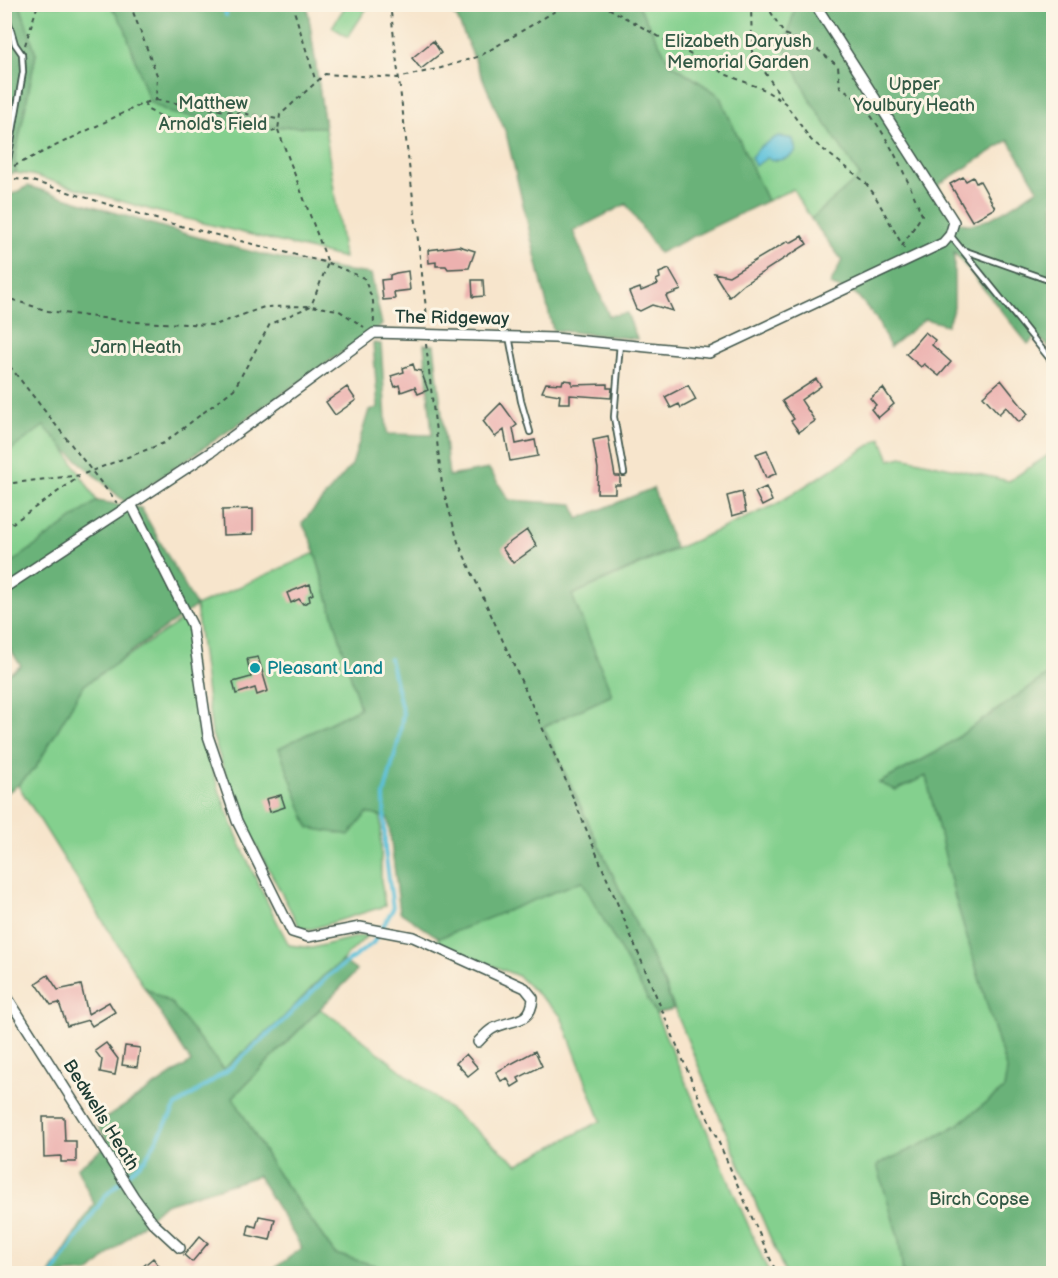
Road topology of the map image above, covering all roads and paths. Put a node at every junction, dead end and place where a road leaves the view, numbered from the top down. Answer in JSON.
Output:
{"nodes":[{"id":1,"x":38,"y":4,"type":"edge"},
{"id":2,"x":130,"y":4,"type":"edge"},
{"id":3,"x":292,"y":4,"type":"edge"},
{"id":4,"x":390,"y":4,"type":"edge"},
{"id":5,"x":567,"y":4,"type":"edge"},
{"id":6,"x":602,"y":4,"type":"edge"},
{"id":7,"x":751,"y":4,"type":"edge"},
{"id":8,"x":766,"y":4,"type":"edge"},
{"id":9,"x":815,"y":4,"type":"edge"},
{"id":10,"x":4,"y":6,"type":"edge"},
{"id":11,"x":22,"y":54,"type":"junction"},
{"id":12,"x":398,"y":78,"type":"junction"},
{"id":13,"x":315,"y":81,"type":"junction"},
{"id":14,"x":156,"y":100,"type":"junction"},
{"id":15,"x":785,"y":103,"type":"junction"},
{"id":16,"x":144,"y":104,"type":"junction"},
{"id":17,"x":278,"y":118,"type":"junction"},
{"id":18,"x":278,"y":130,"type":"junction"},
{"id":19,"x":6,"y":176,"type":"edge"},
{"id":20,"x":4,"y":193,"type":"edge"},
{"id":21,"x":4,"y":206,"type":"edge"},
{"id":22,"x":950,"y":235,"type":"junction"},
{"id":23,"x":902,"y":246,"type":"junction"},
{"id":24,"x":963,"y":250,"type":"junction"},
{"id":25,"x":909,"y":258,"type":"junction"},
{"id":26,"x":328,"y":263,"type":"junction"},
{"id":27,"x":1053,"y":282,"type":"edge"},
{"id":28,"x":4,"y":297,"type":"edge"},
{"id":29,"x":311,"y":306,"type":"junction"},
{"id":30,"x":374,"y":333,"type":"junction"},
{"id":31,"x":427,"y":334,"type":"junction"},
{"id":32,"x":509,"y":336,"type":"junction"},
{"id":33,"x":620,"y":343,"type":"junction"},
{"id":34,"x":4,"y":359,"type":"edge"},
{"id":35,"x":1053,"y":364,"type":"edge"},
{"id":36,"x":530,"y":432,"type":"dead end"},
{"id":37,"x":91,"y":470,"type":"junction"},
{"id":38,"x":624,"y":473,"type":"dead end"},
{"id":39,"x":81,"y":475,"type":"junction"},
{"id":40,"x":4,"y":484,"type":"edge"},
{"id":41,"x":127,"y":507,"type":"junction"},
{"id":42,"x":4,"y":529,"type":"edge"},
{"id":43,"x":4,"y":588,"type":"edge"},
{"id":44,"x":4,"y":992,"type":"edge"},
{"id":45,"x":478,"y":1042,"type":"dead end"},
{"id":46,"x":180,"y":1248,"type":"dead end"},
{"id":47,"x":777,"y":1274,"type":"edge"}],
"edges":[{"from":1,"to":11,"type":"path"},
{"from":2,"to":14,"type":"path"},
{"from":3,"to":13,"type":"path"},
{"from":4,"to":12,"type":"path"},
{"from":5,"to":12,"type":"path"},
{"from":6,"to":15,"type":"path"},
{"from":7,"to":15,"type":"path"},
{"from":8,"to":23,"type":"path"},
{"from":9,"to":22,"type":"street"},
{"from":10,"to":11,"type":"lane"},
{"from":11,"to":19,"type":"lane"},
{"from":12,"to":13,"type":"path"},
{"from":12,"to":31,"type":"path"},
{"from":13,"to":17,"type":"path"},
{"from":14,"to":16,"type":"path"},
{"from":14,"to":17,"type":"path"},
{"from":15,"to":23,"type":"path"},
{"from":16,"to":18,"type":"path"},
{"from":16,"to":19,"type":"path"},
{"from":17,"to":18,"type":"path"},
{"from":18,"to":26,"type":"path"},
{"from":19,"to":26,"type":"path"},
{"from":20,"to":21,"type":"path"},
{"from":22,"to":24,"type":"lane"},
{"from":22,"to":25,"type":"street","name":"The Ridgeway"},
{"from":23,"to":25,"type":"path"},
{"from":24,"to":27,"type":"lane"},
{"from":24,"to":35,"type":"lane"},
{"from":25,"to":33,"type":"street","name":"The Ridgeway"},
{"from":26,"to":29,"type":"path"},
{"from":26,"to":30,"type":"path"},
{"from":28,"to":29,"type":"path"},
{"from":29,"to":30,"type":"path"},
{"from":29,"to":37,"type":"path"},
{"from":30,"to":31,"type":"street","name":"The Ridgeway"},
{"from":30,"to":41,"type":"street","name":"The Ridgeway"},
{"from":31,"to":32,"type":"street","name":"The Ridgeway"},
{"from":31,"to":47,"type":"path"},
{"from":32,"to":33,"type":"street","name":"The Ridgeway"},
{"from":32,"to":36,"type":"lane"},
{"from":33,"to":38,"type":"lane"},
{"from":34,"to":37,"type":"path"},
{"from":37,"to":39,"type":"path"},
{"from":37,"to":41,"type":"path"},
{"from":39,"to":40,"type":"path"},
{"from":39,"to":42,"type":"path"},
{"from":41,"to":43,"type":"street","name":"The Ridgeway"},
{"from":41,"to":45,"type":"street"},
{"from":44,"to":46,"type":"street","name":"Bedwells Heath"}]}
